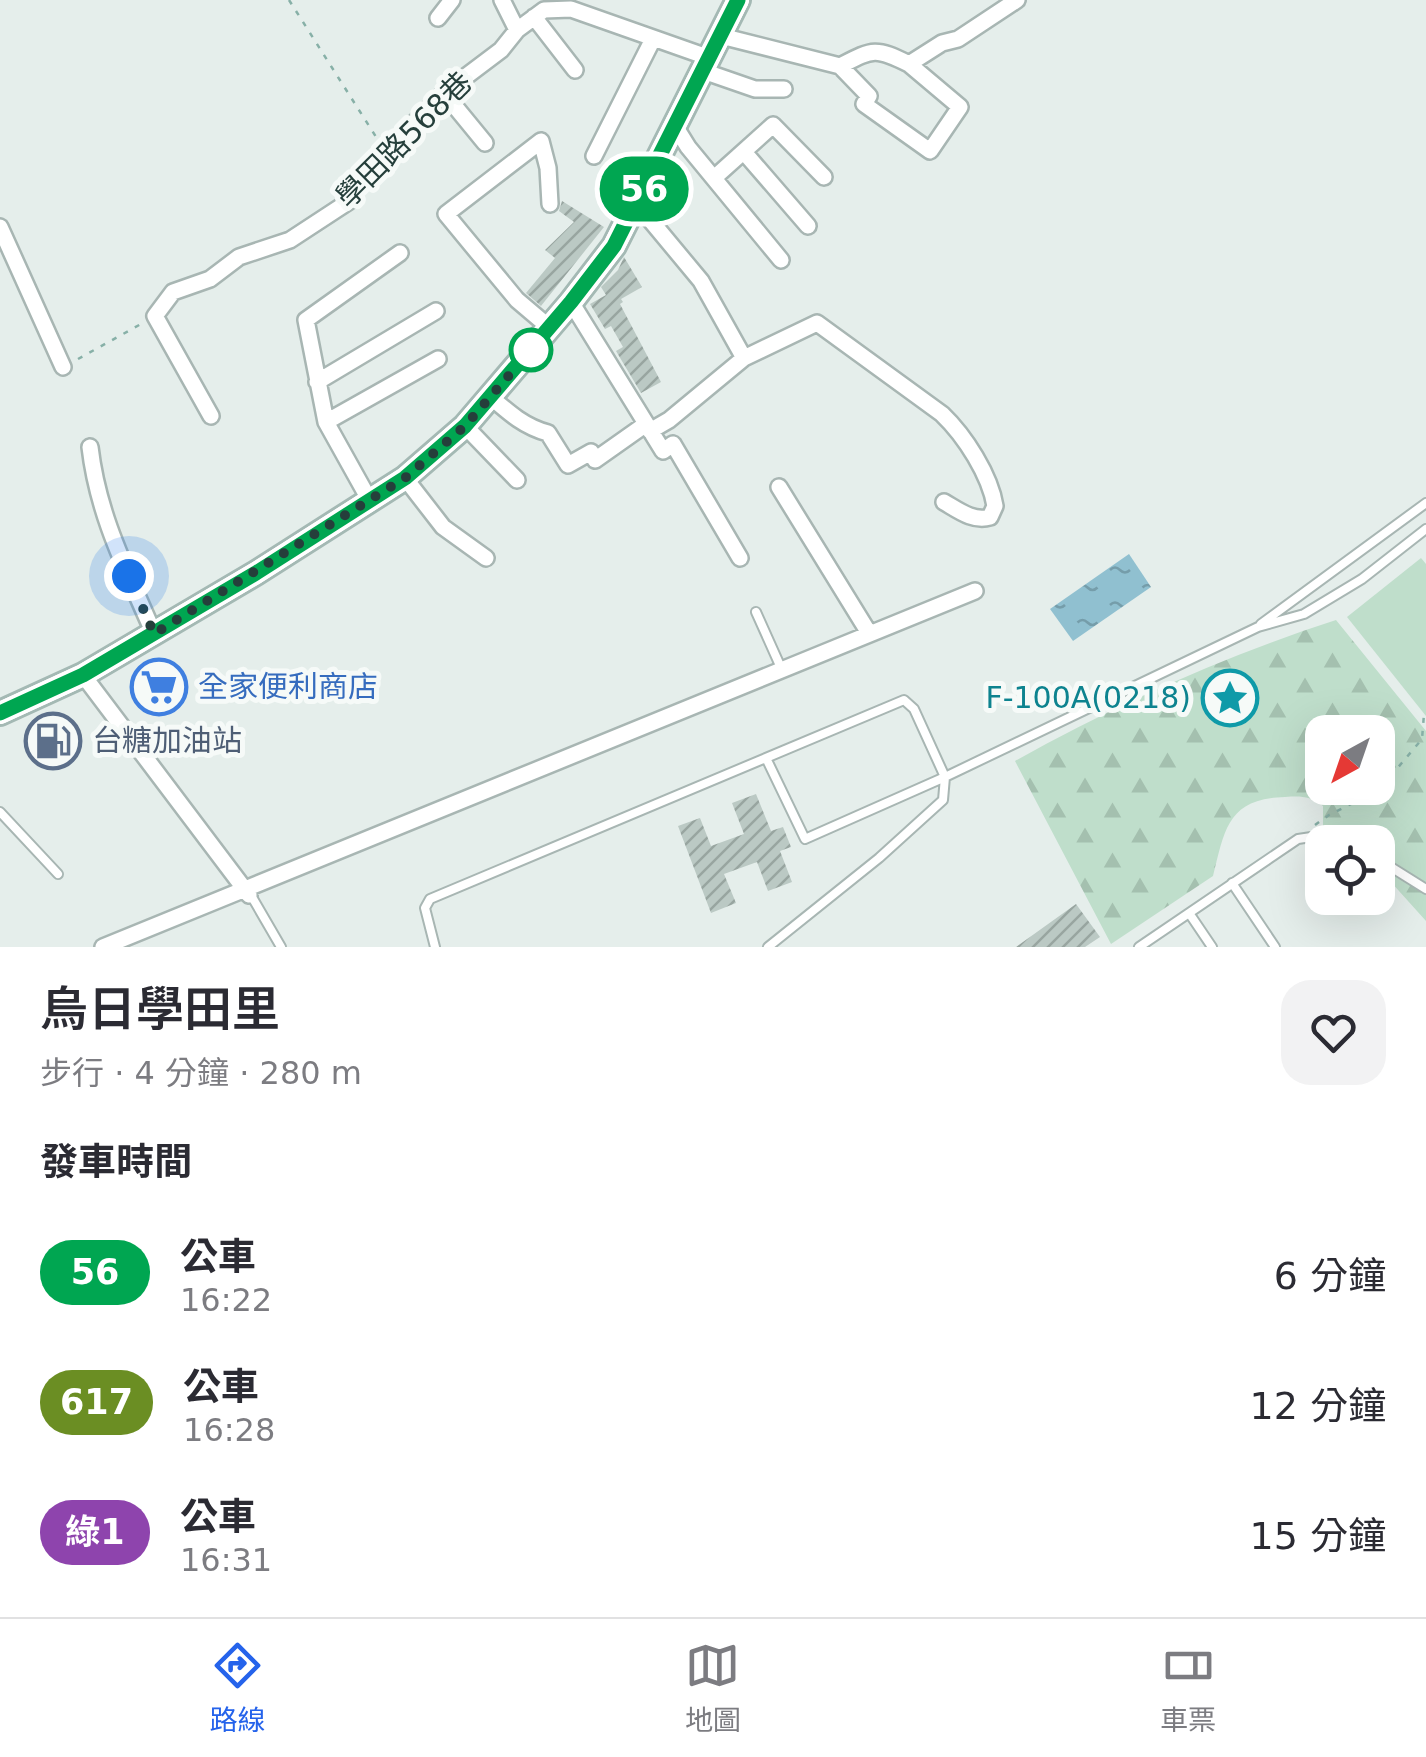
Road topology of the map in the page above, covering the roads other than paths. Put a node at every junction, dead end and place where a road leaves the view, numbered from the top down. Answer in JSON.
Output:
{"nodes":[{"id":1,"x":452,"y":0,"type":"edge"},
{"id":2,"x":502,"y":0,"type":"edge"},
{"id":3,"x":738,"y":0,"type":"edge"},
{"id":4,"x":1017,"y":0,"type":"edge"},
{"id":5,"x":539,"y":9,"type":"edge"},
{"id":6,"x":438,"y":18,"type":"dead end"},
{"id":7,"x":517,"y":30,"type":"junction"},
{"id":8,"x":721,"y":36,"type":"junction"},
{"id":9,"x":652,"y":38,"type":"junction"},
{"id":10,"x":707,"y":64,"type":"junction"},
{"id":11,"x":909,"y":64,"type":"junction"},
{"id":12,"x":840,"y":66,"type":"junction"},
{"id":13,"x":575,"y":70,"type":"dead end"},
{"id":14,"x":784,"y":90,"type":"dead end"},
{"id":15,"x":444,"y":93,"type":"junction"},
{"id":16,"x":676,"y":126,"type":"junction"},
{"id":17,"x":485,"y":143,"type":"dead end"},
{"id":18,"x":744,"y":152,"type":"junction"},
{"id":19,"x":594,"y":156,"type":"dead end"},
{"id":20,"x":824,"y":177,"type":"dead end"},
{"id":21,"x":714,"y":178,"type":"junction"},
{"id":22,"x":550,"y":204,"type":"dead end"},
{"id":23,"x":637,"y":204,"type":"junction"},
{"id":24,"x":808,"y":226,"type":"dead end"},
{"id":25,"x":0,"y":227,"type":"edge"},
{"id":26,"x":400,"y":253,"type":"dead end"},
{"id":27,"x":781,"y":260,"type":"dead end"},
{"id":28,"x":571,"y":302,"type":"junction"},
{"id":29,"x":436,"y":312,"type":"dead end"},
{"id":30,"x":550,"y":328,"type":"junction"},
{"id":31,"x":744,"y":358,"type":"junction"},
{"id":32,"x":438,"y":359,"type":"dead end"},
{"id":33,"x":63,"y":367,"type":"road end"},
{"id":34,"x":317,"y":382,"type":"junction"},
{"id":35,"x":492,"y":398,"type":"junction"},
{"id":36,"x":211,"y":416,"type":"dead end"},
{"id":37,"x":326,"y":422,"type":"junction"},
{"id":38,"x":465,"y":426,"type":"junction"},
{"id":39,"x":648,"y":428,"type":"junction"},
{"id":40,"x":90,"y":447,"type":"dead end"},
{"id":41,"x":405,"y":478,"type":"junction"},
{"id":42,"x":517,"y":480,"type":"dead end"},
{"id":43,"x":779,"y":488,"type":"dead end"},
{"id":44,"x":370,"y":502,"type":"junction"},
{"id":45,"x":944,"y":502,"type":"dead end"},
{"id":46,"x":1426,"y":502,"type":"edge"},
{"id":47,"x":1426,"y":530,"type":"edge"},
{"id":48,"x":486,"y":558,"type":"dead end"},
{"id":49,"x":740,"y":558,"type":"dead end"},
{"id":50,"x":976,"y":591,"type":"dead end"},
{"id":51,"x":756,"y":612,"type":"dead end"},
{"id":52,"x":1258,"y":627,"type":"junction"},
{"id":53,"x":869,"y":633,"type":"junction"},
{"id":54,"x":154,"y":634,"type":"junction"},
{"id":55,"x":782,"y":670,"type":"junction"},
{"id":56,"x":83,"y":675,"type":"junction"},
{"id":57,"x":0,"y":714,"type":"edge"},
{"id":58,"x":766,"y":758,"type":"junction"},
{"id":59,"x":945,"y":777,"type":"junction"},
{"id":60,"x":0,"y":812,"type":"edge"},
{"id":61,"x":1305,"y":838,"type":"edge"},
{"id":62,"x":1395,"y":870,"type":"edge"},
{"id":63,"x":58,"y":874,"type":"dead end"},
{"id":64,"x":1232,"y":884,"type":"junction"},
{"id":65,"x":1426,"y":889,"type":"edge"},
{"id":66,"x":247,"y":894,"type":"junction"},
{"id":67,"x":1189,"y":912,"type":"junction"},
{"id":68,"x":432,"y":946,"type":"edge"},
{"id":69,"x":104,"y":947,"type":"edge"},
{"id":70,"x":282,"y":947,"type":"edge"},
{"id":71,"x":768,"y":947,"type":"edge"},
{"id":72,"x":1138,"y":947,"type":"edge"},
{"id":73,"x":1212,"y":947,"type":"edge"},
{"id":74,"x":1275,"y":947,"type":"edge"}],
"edges":[{"from":1,"to":6,"type":"street"},
{"from":2,"to":7,"type":"street"},
{"from":3,"to":8,"type":"main road"},
{"from":4,"to":11,"type":"street"},
{"from":5,"to":7,"type":"street","name":"學田路568巷"},
{"from":5,"to":9,"type":"street"},
{"from":5,"to":13,"type":"street"},
{"from":7,"to":15,"type":"street","name":"學田路568巷"},
{"from":8,"to":10,"type":"main road"},
{"from":8,"to":12,"type":"street"},
{"from":9,"to":10,"type":"street"},
{"from":9,"to":19,"type":"street"},
{"from":10,"to":14,"type":"street"},
{"from":10,"to":16,"type":"main road"},
{"from":11,"to":12,"type":"street"},
{"from":11,"to":12,"type":"street"},
{"from":15,"to":17,"type":"street"},
{"from":15,"to":36,"type":"street","name":"學田路568巷"},
{"from":16,"to":21,"type":"street"},
{"from":16,"to":23,"type":"main road"},
{"from":18,"to":20,"type":"street"},
{"from":18,"to":21,"type":"street"},
{"from":18,"to":24,"type":"street"},
{"from":21,"to":27,"type":"street"},
{"from":22,"to":30,"type":"street"},
{"from":23,"to":28,"type":"main road"},
{"from":23,"to":31,"type":"street"},
{"from":25,"to":33,"type":"street"},
{"from":26,"to":34,"type":"street"},
{"from":28,"to":30,"type":"main road"},
{"from":28,"to":39,"type":"street"},
{"from":29,"to":34,"type":"street"},
{"from":30,"to":35,"type":"main road"},
{"from":31,"to":39,"type":"street"},
{"from":31,"to":45,"type":"street"},
{"from":32,"to":37,"type":"street"},
{"from":34,"to":37,"type":"street"},
{"from":35,"to":38,"type":"main road"},
{"from":35,"to":39,"type":"street"},
{"from":37,"to":44,"type":"street"},
{"from":38,"to":41,"type":"main road"},
{"from":38,"to":42,"type":"street"},
{"from":39,"to":49,"type":"street"},
{"from":40,"to":54,"type":"street"},
{"from":41,"to":44,"type":"main road"},
{"from":41,"to":48,"type":"street"},
{"from":43,"to":53,"type":"street"},
{"from":44,"to":54,"type":"main road"},
{"from":46,"to":52,"type":"lane"},
{"from":47,"to":52,"type":"lane"},
{"from":50,"to":53,"type":"street"},
{"from":51,"to":55,"type":"lane"},
{"from":52,"to":59,"type":"lane"},
{"from":53,"to":55,"type":"street"},
{"from":54,"to":56,"type":"main road"},
{"from":55,"to":66,"type":"street"},
{"from":56,"to":57,"type":"main road"},
{"from":56,"to":66,"type":"street"},
{"from":58,"to":59,"type":"lane"},
{"from":58,"to":59,"type":"lane"},
{"from":58,"to":68,"type":"lane"},
{"from":59,"to":71,"type":"lane"},
{"from":60,"to":63,"type":"lane"},
{"from":61,"to":64,"type":"lane"},
{"from":62,"to":65,"type":"lane"},
{"from":64,"to":67,"type":"lane"},
{"from":64,"to":74,"type":"lane"},
{"from":66,"to":69,"type":"street"},
{"from":66,"to":70,"type":"lane"},
{"from":67,"to":72,"type":"lane"},
{"from":67,"to":73,"type":"lane"}]}
